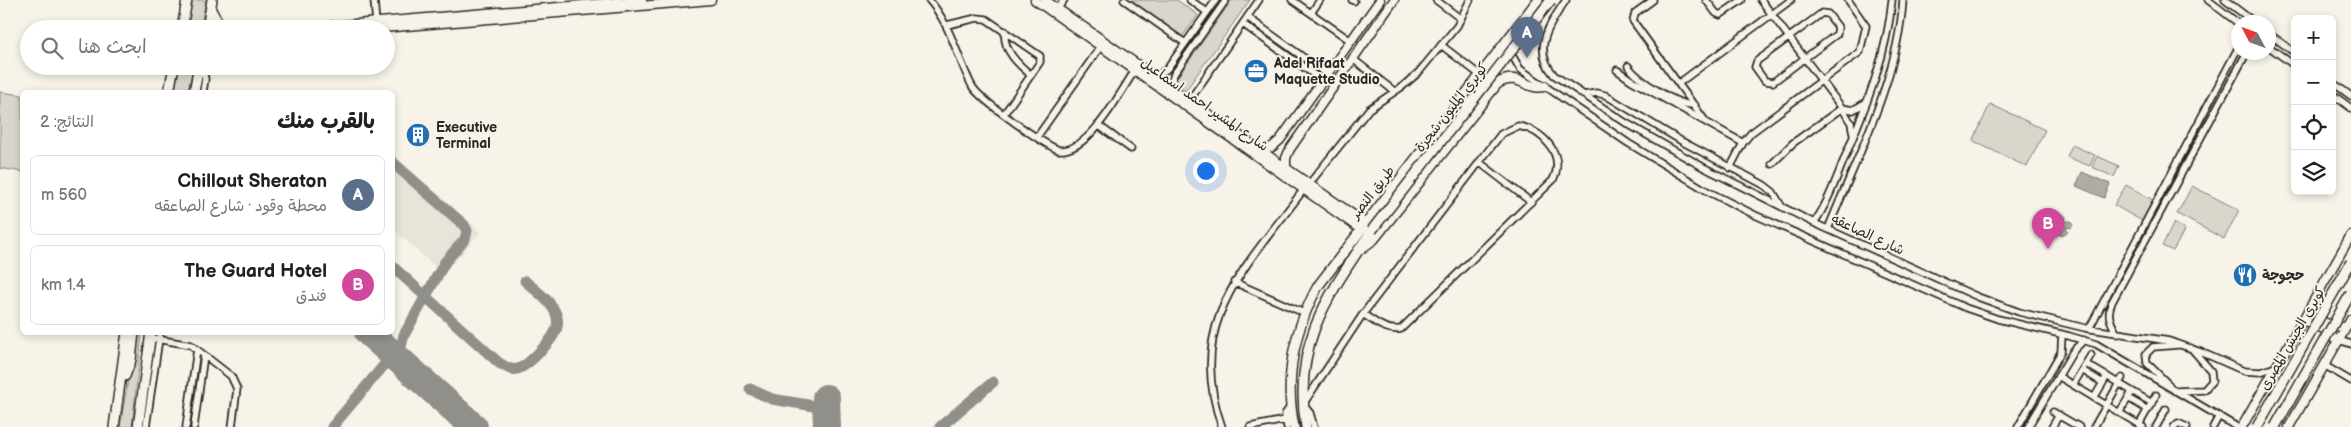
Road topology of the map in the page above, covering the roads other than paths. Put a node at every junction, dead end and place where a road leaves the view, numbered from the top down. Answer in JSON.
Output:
{"nodes":[{"id":1,"x":187,"y":0,"type":"edge"},
{"id":2,"x":374,"y":0,"type":"edge"},
{"id":3,"x":642,"y":0,"type":"edge"},
{"id":4,"x":711,"y":0,"type":"edge"},
{"id":5,"x":929,"y":0,"type":"edge"},
{"id":6,"x":1035,"y":0,"type":"edge"},
{"id":7,"x":1045,"y":0,"type":"edge"},
{"id":8,"x":1064,"y":0,"type":"edge"},
{"id":9,"x":1124,"y":0,"type":"edge"},
{"id":10,"x":1190,"y":0,"type":"edge"},
{"id":11,"x":1216,"y":0,"type":"edge"},
{"id":12,"x":1226,"y":0,"type":"edge"},
{"id":13,"x":1259,"y":0,"type":"edge"},
{"id":14,"x":1292,"y":0,"type":"edge"},
{"id":15,"x":1320,"y":0,"type":"edge"},
{"id":16,"x":1380,"y":0,"type":"edge"},
{"id":17,"x":1394,"y":0,"type":"edge"},
{"id":18,"x":1436,"y":0,"type":"edge"},
{"id":19,"x":1470,"y":0,"type":"edge"},
{"id":20,"x":1538,"y":0,"type":"edge"},
{"id":21,"x":1551,"y":0,"type":"edge"},
{"id":22,"x":1566,"y":0,"type":"edge"},
{"id":23,"x":1653,"y":0,"type":"edge"},
{"id":24,"x":1706,"y":0,"type":"edge"},
{"id":25,"x":1742,"y":0,"type":"edge"},
{"id":26,"x":1761,"y":0,"type":"edge"},
{"id":27,"x":1791,"y":0,"type":"edge"},
{"id":28,"x":1848,"y":0,"type":"edge"},
{"id":29,"x":1892,"y":0,"type":"edge"},
{"id":30,"x":1902,"y":0,"type":"edge"},
{"id":31,"x":2208,"y":0,"type":"edge"},
{"id":32,"x":2225,"y":0,"type":"edge"},
{"id":33,"x":627,"y":1,"type":"edge"},
{"id":34,"x":585,"y":2,"type":"edge"},
{"id":35,"x":212,"y":4,"type":"edge"},
{"id":36,"x":1058,"y":8,"type":"junction"},
{"id":37,"x":1207,"y":12,"type":"junction"},
{"id":38,"x":1217,"y":12,"type":"junction"},
{"id":39,"x":1311,"y":13,"type":"junction"},
{"id":40,"x":1772,"y":14,"type":"junction"},
{"id":41,"x":2245,"y":15,"type":"edge"},
{"id":42,"x":1247,"y":17,"type":"junction"},
{"id":43,"x":2231,"y":18,"type":"edge"},
{"id":44,"x":1461,"y":19,"type":"junction"},
{"id":45,"x":184,"y":20,"type":"edge"},
{"id":46,"x":209,"y":20,"type":"edge"},
{"id":47,"x":218,"y":20,"type":"edge"},
{"id":48,"x":373,"y":20,"type":"edge"},
{"id":49,"x":1211,"y":21,"type":"junction"},
{"id":50,"x":395,"y":24,"type":"edge"},
{"id":51,"x":395,"y":24,"type":"edge"},
{"id":52,"x":947,"y":24,"type":"junction"},
{"id":53,"x":1242,"y":24,"type":"junction"},
{"id":54,"x":1516,"y":29,"type":"junction"},
{"id":55,"x":1005,"y":31,"type":"junction"},
{"id":56,"x":1789,"y":37,"type":"junction"},
{"id":57,"x":2276,"y":39,"type":"edge"},
{"id":58,"x":1351,"y":42,"type":"junction"},
{"id":59,"x":1185,"y":44,"type":"junction"},
{"id":60,"x":1101,"y":46,"type":"junction"},
{"id":61,"x":1441,"y":46,"type":"junction"},
{"id":62,"x":2291,"y":50,"type":"edge"},
{"id":63,"x":2276,"y":52,"type":"edge"},
{"id":64,"x":1805,"y":58,"type":"junction"},
{"id":65,"x":1353,"y":59,"type":"junction"},
{"id":66,"x":2232,"y":60,"type":"edge"},
{"id":67,"x":2243,"y":60,"type":"edge"},
{"id":68,"x":2291,"y":63,"type":"edge"},
{"id":69,"x":1628,"y":66,"type":"dead end"},
{"id":70,"x":1486,"y":67,"type":"junction"},
{"id":71,"x":1135,"y":70,"type":"junction"},
{"id":72,"x":1617,"y":70,"type":"dead end"},
{"id":73,"x":172,"y":75,"type":"edge"},
{"id":74,"x":199,"y":75,"type":"edge"},
{"id":75,"x":203,"y":75,"type":"edge"},
{"id":76,"x":1031,"y":75,"type":"junction"},
{"id":77,"x":1480,"y":75,"type":"junction"},
{"id":78,"x":1156,"y":77,"type":"junction"},
{"id":79,"x":1325,"y":78,"type":"junction"},
{"id":80,"x":1822,"y":81,"type":"junction"},
{"id":81,"x":1679,"y":83,"type":"junction"},
{"id":82,"x":2336,"y":85,"type":"edge"},
{"id":83,"x":1545,"y":86,"type":"junction"},
{"id":84,"x":1170,"y":87,"type":"junction"},
{"id":85,"x":1493,"y":88,"type":"junction"},
{"id":86,"x":169,"y":90,"type":"edge"},
{"id":87,"x":195,"y":90,"type":"edge"},
{"id":88,"x":203,"y":90,"type":"edge"},
{"id":89,"x":1394,"y":91,"type":"junction"},
{"id":90,"x":1583,"y":95,"type":"junction"},
{"id":91,"x":2351,"y":96,"type":"edge"},
{"id":92,"x":2336,"y":97,"type":"edge"},
{"id":93,"x":1190,"y":101,"type":"junction"},
{"id":94,"x":1867,"y":102,"type":"junction"},
{"id":95,"x":1695,"y":105,"type":"junction"},
{"id":96,"x":1842,"y":108,"type":"junction"},
{"id":97,"x":2351,"y":108,"type":"edge"},
{"id":98,"x":1004,"y":114,"type":"junction"},
{"id":99,"x":1706,"y":122,"type":"junction"},
{"id":100,"x":1098,"y":125,"type":"junction"},
{"id":101,"x":1220,"y":126,"type":"junction"},
{"id":102,"x":1854,"y":135,"type":"junction"},
{"id":103,"x":1037,"y":137,"type":"junction"},
{"id":104,"x":1743,"y":143,"type":"junction"},
{"id":105,"x":1277,"y":144,"type":"junction"},
{"id":106,"x":1131,"y":149,"type":"dead end"},
{"id":107,"x":1260,"y":150,"type":"junction"},
{"id":108,"x":1288,"y":153,"type":"junction"},
{"id":109,"x":1479,"y":162,"type":"junction"},
{"id":110,"x":1772,"y":164,"type":"dead end"},
{"id":111,"x":1286,"y":168,"type":"junction"},
{"id":112,"x":1730,"y":168,"type":"junction"},
{"id":113,"x":1306,"y":187,"type":"junction"},
{"id":114,"x":1531,"y":202,"type":"junction"},
{"id":115,"x":1782,"y":207,"type":"junction"},
{"id":116,"x":1814,"y":223,"type":"junction"},
{"id":117,"x":1363,"y":226,"type":"junction"},
{"id":118,"x":1828,"y":229,"type":"junction"},
{"id":119,"x":1372,"y":230,"type":"joint"},
{"id":120,"x":2351,"y":235,"type":"edge"},
{"id":121,"x":1359,"y":250,"type":"junction"},
{"id":122,"x":2351,"y":262,"type":"edge"},
{"id":123,"x":1234,"y":282,"type":"junction"},
{"id":124,"x":2351,"y":293,"type":"edge"},
{"id":125,"x":2310,"y":307,"type":"junction"},
{"id":126,"x":2099,"y":310,"type":"junction"},
{"id":127,"x":2108,"y":311,"type":"junction"},
{"id":128,"x":1304,"y":313,"type":"junction"},
{"id":129,"x":1363,"y":314,"type":"junction"},
{"id":130,"x":2351,"y":319,"type":"edge"},
{"id":131,"x":2303,"y":320,"type":"junction"},
{"id":132,"x":2346,"y":328,"type":"junction"},
{"id":133,"x":2089,"y":329,"type":"junction"},
{"id":134,"x":2062,"y":334,"type":"junction"},
{"id":135,"x":2118,"y":334,"type":"junction"},
{"id":136,"x":128,"y":335,"type":"edge"},
{"id":137,"x":134,"y":335,"type":"edge"},
{"id":138,"x":153,"y":335,"type":"edge"},
{"id":139,"x":2084,"y":340,"type":"junction"},
{"id":140,"x":2338,"y":341,"type":"junction"},
{"id":141,"x":2180,"y":344,"type":"junction"},
{"id":142,"x":2351,"y":344,"type":"edge"},
{"id":143,"x":2190,"y":348,"type":"junction"},
{"id":144,"x":197,"y":349,"type":"junction"},
{"id":145,"x":2063,"y":349,"type":"junction"},
{"id":146,"x":2072,"y":352,"type":"junction"},
{"id":147,"x":204,"y":355,"type":"junction"},
{"id":148,"x":2091,"y":355,"type":"dead end"},
{"id":149,"x":2086,"y":364,"type":"junction"},
{"id":150,"x":2324,"y":365,"type":"junction"},
{"id":151,"x":2276,"y":368,"type":"junction"},
{"id":152,"x":2082,"y":370,"type":"junction"},
{"id":153,"x":2058,"y":376,"type":"junction"},
{"id":154,"x":2107,"y":376,"type":"junction"},
{"id":155,"x":2121,"y":381,"type":"junction"},
{"id":156,"x":2351,"y":381,"type":"edge"},
{"id":157,"x":120,"y":383,"type":"junction"},
{"id":158,"x":2103,"y":383,"type":"junction"},
{"id":159,"x":2073,"y":386,"type":"junction"},
{"id":160,"x":2173,"y":389,"type":"junction"},
{"id":161,"x":2132,"y":392,"type":"junction"},
{"id":162,"x":2156,"y":395,"type":"dead end"},
{"id":163,"x":2094,"y":398,"type":"junction"},
{"id":164,"x":2128,"y":398,"type":"junction"},
{"id":165,"x":2152,"y":403,"type":"junction"},
{"id":166,"x":1292,"y":404,"type":"junction"},
{"id":167,"x":1304,"y":405,"type":"junction"},
{"id":168,"x":2107,"y":405,"type":"junction"},
{"id":169,"x":2166,"y":409,"type":"dead end"},
{"id":170,"x":2148,"y":410,"type":"junction"},
{"id":171,"x":2120,"y":413,"type":"junction"},
{"id":172,"x":2219,"y":416,"type":"junction"},
{"id":173,"x":1285,"y":420,"type":"junction"},
{"id":174,"x":2141,"y":426,"type":"edge"},
{"id":175,"x":114,"y":427,"type":"edge"},
{"id":176,"x":138,"y":427,"type":"edge"},
{"id":177,"x":146,"y":427,"type":"edge"},
{"id":178,"x":186,"y":427,"type":"edge"},
{"id":179,"x":194,"y":427,"type":"edge"},
{"id":180,"x":232,"y":427,"type":"edge"},
{"id":181,"x":1222,"y":427,"type":"edge"},
{"id":182,"x":1250,"y":427,"type":"edge"},
{"id":183,"x":1287,"y":427,"type":"edge"},
{"id":184,"x":1294,"y":427,"type":"edge"},
{"id":185,"x":1306,"y":427,"type":"edge"},
{"id":186,"x":1314,"y":427,"type":"edge"},
{"id":187,"x":2018,"y":427,"type":"edge"},
{"id":188,"x":2028,"y":427,"type":"edge"},
{"id":189,"x":2052,"y":427,"type":"edge"},
{"id":190,"x":2079,"y":427,"type":"edge"},
{"id":191,"x":2094,"y":427,"type":"edge"},
{"id":192,"x":2156,"y":427,"type":"edge"},
{"id":193,"x":2174,"y":427,"type":"edge"},
{"id":194,"x":2186,"y":427,"type":"edge"},
{"id":195,"x":2213,"y":427,"type":"edge"},
{"id":196,"x":2237,"y":427,"type":"edge"},
{"id":197,"x":2242,"y":427,"type":"edge"},
{"id":198,"x":2258,"y":427,"type":"edge"},
{"id":199,"x":2275,"y":427,"type":"edge"},
{"id":200,"x":2289,"y":427,"type":"edge"}],
"edges":[{"from":1,"to":45,"type":"highway"},
{"from":2,"to":48,"type":"street"},
{"from":3,"to":33,"type":"main road"},
{"from":4,"to":50,"type":"main road"},
{"from":5,"to":52,"type":"street"},
{"from":6,"to":60,"type":"main road","name":"شارع المشير احمد اسماعيل"},
{"from":7,"to":36,"type":"main road","name":"شارع المشير احمد اسماعيل"},
{"from":8,"to":36,"type":"street"},
{"from":9,"to":59,"type":"street"},
{"from":10,"to":37,"type":"street"},
{"from":11,"to":37,"type":"street"},
{"from":12,"to":38,"type":"street"},
{"from":13,"to":42,"type":"street"},
{"from":14,"to":39,"type":"street"},
{"from":15,"to":39,"type":"street"},
{"from":16,"to":58,"type":"main road"},
{"from":17,"to":65,"type":"main road"},
{"from":18,"to":44,"type":"street"},
{"from":19,"to":44,"type":"street"},
{"from":20,"to":54,"type":"highway","name":"طريق النصر"},
{"from":21,"to":119,"type":"highway","name":"كوبري المليون شجرة","bridge":true},
{"from":22,"to":90,"type":"street","name":"شارع الصاعقه"},
{"from":23,"to":81,"type":"street"},
{"from":24,"to":25,"type":"street"},
{"from":26,"to":40,"type":"street"},
{"from":27,"to":40,"type":"street"},
{"from":28,"to":80,"type":"street"},
{"from":29,"to":94,"type":"street"},
{"from":30,"to":118,"type":"street"},
{"from":31,"to":43,"type":"street"},
{"from":32,"to":41,"type":"street"},
{"from":33,"to":34,"type":"main road"},
{"from":34,"to":51,"type":"main road"},
{"from":35,"to":46,"type":"highway"},
{"from":35,"to":47,"type":"main road"},
{"from":36,"to":78,"type":"main road","name":"شارع المشير احمد اسماعيل"},
{"from":37,"to":38,"type":"street"},
{"from":37,"to":49,"type":"street"},
{"from":37,"to":59,"type":"street"},
{"from":38,"to":49,"type":"street"},
{"from":39,"to":58,"type":"street"},
{"from":40,"to":56,"type":"street"},
{"from":40,"to":81,"type":"street"},
{"from":42,"to":53,"type":"street"},
{"from":42,"to":79,"type":"street"},
{"from":44,"to":61,"type":"street"},
{"from":49,"to":84,"type":"street"},
{"from":52,"to":55,"type":"street"},
{"from":52,"to":98,"type":"street"},
{"from":53,"to":79,"type":"street"},
{"from":53,"to":93,"type":"street"},
{"from":54,"to":70,"type":"highway","name":"طريق النصر"},
{"from":54,"to":83,"type":"street","name":"شارع الصاعقه"},
{"from":55,"to":76,"type":"street"},
{"from":55,"to":76,"type":"street"},
{"from":56,"to":64,"type":"street"},
{"from":56,"to":64,"type":"street"},
{"from":56,"to":64,"type":"street"},
{"from":57,"to":62,"type":"street"},
{"from":58,"to":79,"type":"main road"},
{"from":59,"to":78,"type":"street"},
{"from":60,"to":71,"type":"main road","name":"شارع المشير احمد اسماعيل"},
{"from":60,"to":103,"type":"street"},
{"from":61,"to":77,"type":"street"},
{"from":61,"to":89,"type":"street"},
{"from":63,"to":68,"type":"street"},
{"from":64,"to":80,"type":"street"},
{"from":65,"to":89,"type":"street"},
{"from":65,"to":108,"type":"main road"},
{"from":66,"to":126,"type":"street"},
{"from":67,"to":127,"type":"street"},
{"from":69,"to":95,"type":"street"},
{"from":70,"to":77,"type":"highway","name":"طريق النصر"},
{"from":70,"to":85,"type":"highway"},
{"from":71,"to":100,"type":"street"},
{"from":71,"to":101,"type":"main road","name":"شارع المشير احمد اسماعيل"},
{"from":72,"to":99,"type":"street"},
{"from":73,"to":86,"type":"highway"},
{"from":74,"to":87,"type":"highway"},
{"from":75,"to":88,"type":"street"},
{"from":76,"to":98,"type":"street"},
{"from":77,"to":117,"type":"highway","name":"طريق النصر"},
{"from":78,"to":84,"type":"main road","name":"شارع المشير احمد اسماعيل"},
{"from":79,"to":105,"type":"main road"},
{"from":80,"to":96,"type":"street"},
{"from":80,"to":104,"type":"street"},
{"from":81,"to":95,"type":"street"},
{"from":82,"to":91,"type":"street"},
{"from":83,"to":85,"type":"highway"},
{"from":83,"to":134,"type":"street","name":"شارع الصاعقه"},
{"from":84,"to":93,"type":"main road","name":"شارع المشير احمد اسماعيل"},
{"from":85,"to":121,"type":"highway"},
{"from":89,"to":113,"type":"street"},
{"from":90,"to":112,"type":"street"},
{"from":90,"to":115,"type":"street","name":"شارع الصاعقه"},
{"from":92,"to":97,"type":"street"},
{"from":93,"to":101,"type":"main road","name":"شارع المشير احمد اسماعيل"},
{"from":94,"to":96,"type":"street"},
{"from":94,"to":102,"type":"street"},
{"from":95,"to":99,"type":"street"},
{"from":96,"to":102,"type":"street"},
{"from":96,"to":110,"type":"street"},
{"from":98,"to":103,"type":"street"},
{"from":99,"to":104,"type":"street"},
{"from":100,"to":103,"type":"street"},
{"from":100,"to":106,"type":"street"},
{"from":101,"to":107,"type":"main road","name":"شارع المشير احمد اسماعيل"},
{"from":101,"to":113,"type":"main road","name":"شارع المشير احمد اسماعيل"},
{"from":102,"to":116,"type":"street"},
{"from":104,"to":112,"type":"street"},
{"from":105,"to":107,"type":"main road"},
{"from":105,"to":108,"type":"main road"},
{"from":107,"to":111,"type":"main road","name":"شارع المشير احمد اسماعيل"},
{"from":108,"to":111,"type":"main road"},
{"from":109,"to":114,"type":"street"},
{"from":109,"to":114,"type":"street"},
{"from":109,"to":129,"type":"street"},
{"from":111,"to":113,"type":"main road","name":"شارع المشير احمد اسماعيل"},
{"from":112,"to":115,"type":"street"},
{"from":113,"to":117,"type":"main road","name":"شارع المشير احمد اسماعيل"},
{"from":113,"to":123,"type":"street"},
{"from":114,"to":129,"type":"street"},
{"from":115,"to":116,"type":"street","name":"شارع الصاعقه"},
{"from":116,"to":118,"type":"street","name":"شارع الصاعقه"},
{"from":117,"to":128,"type":"highway","name":"طريق النصر"},
{"from":118,"to":133,"type":"street","name":"شارع الصاعقه"},
{"from":119,"to":121,"type":"highway","name":"طريق النصر"},
{"from":120,"to":125,"type":"main road"},
{"from":121,"to":167,"type":"highway","name":"طريق النصر"},
{"from":122,"to":198,"type":"highway","name":"كوبرى الجيش المصرى","bridge":true},
{"from":123,"to":128,"type":"street"},
{"from":123,"to":181,"type":"street"},
{"from":124,"to":199,"type":"highway","name":"كوبرى الجيش المصرى","bridge":true},
{"from":125,"to":131,"type":"main road"},
{"from":125,"to":132,"type":"main road"},
{"from":126,"to":127,"type":"street"},
{"from":126,"to":133,"type":"street"},
{"from":127,"to":135,"type":"street"},
{"from":128,"to":166,"type":"highway","name":"طريق النصر"},
{"from":129,"to":167,"type":"street"},
{"from":130,"to":132,"type":"main road"},
{"from":131,"to":140,"type":"main road"},
{"from":131,"to":151,"type":"main road"},
{"from":132,"to":140,"type":"main road"},
{"from":133,"to":135,"type":"street","name":"شارع الصاعقه"},
{"from":134,"to":139,"type":"street","name":"شارع الصاعقه"},
{"from":134,"to":145,"type":"street"},
{"from":135,"to":141,"type":"street","name":"شارع الصاعقه"},
{"from":136,"to":157,"type":"highway"},
{"from":137,"to":157,"type":"highway"},
{"from":138,"to":144,"type":"street"},
{"from":138,"to":176,"type":"highway"},
{"from":138,"to":177,"type":"street"},
{"from":139,"to":146,"type":"street"},
{"from":139,"to":160,"type":"street","name":"شارع الصاعقه"},
{"from":140,"to":142,"type":"street"},
{"from":140,"to":150,"type":"main road"},
{"from":141,"to":143,"type":"street","name":"شارع الصاعقه"},
{"from":141,"to":160,"type":"street"},
{"from":143,"to":151,"type":"street","name":"شارع الصاعقه"},
{"from":143,"to":160,"type":"street"},
{"from":144,"to":147,"type":"street"},
{"from":144,"to":178,"type":"street"},
{"from":145,"to":146,"type":"street"},
{"from":145,"to":187,"type":"street"},
{"from":146,"to":153,"type":"street"},
{"from":147,"to":179,"type":"street"},
{"from":147,"to":180,"type":"street"},
{"from":148,"to":149,"type":"street"},
{"from":149,"to":152,"type":"street"},
{"from":149,"to":154,"type":"street"},
{"from":150,"to":156,"type":"street"},
{"from":150,"to":200,"type":"main road"},
{"from":151,"to":197,"type":"main road"},
{"from":152,"to":158,"type":"street"},
{"from":152,"to":159,"type":"street"},
{"from":153,"to":159,"type":"street"},
{"from":153,"to":188,"type":"street"},
{"from":154,"to":155,"type":"street"},
{"from":154,"to":158,"type":"street"},
{"from":155,"to":161,"type":"street"},
{"from":155,"to":168,"type":"street"},
{"from":157,"to":175,"type":"highway"},
{"from":158,"to":163,"type":"street"},
{"from":159,"to":163,"type":"street"},
{"from":160,"to":172,"type":"street","name":"شارع الصاعقه"},
{"from":161,"to":164,"type":"street"},
{"from":161,"to":165,"type":"street"},
{"from":162,"to":165,"type":"street"},
{"from":163,"to":168,"type":"street"},
{"from":164,"to":170,"type":"street"},
{"from":164,"to":171,"type":"street"},
{"from":165,"to":170,"type":"street"},
{"from":166,"to":173,"type":"street"},
{"from":166,"to":184,"type":"highway","name":"طريق النصر"},
{"from":167,"to":185,"type":"highway","name":"طريق النصر"},
{"from":167,"to":186,"type":"street"},
{"from":168,"to":171,"type":"street"},
{"from":168,"to":191,"type":"street"},
{"from":169,"to":192,"type":"street"},
{"from":170,"to":174,"type":"street"},
{"from":171,"to":174,"type":"street"},
{"from":172,"to":195,"type":"street"},
{"from":172,"to":196,"type":"street","name":"شارع الصاعقه"},
{"from":173,"to":182,"type":"street"},
{"from":173,"to":183,"type":"street"},
{"from":189,"to":190,"type":"street"},
{"from":193,"to":194,"type":"street"}]}
